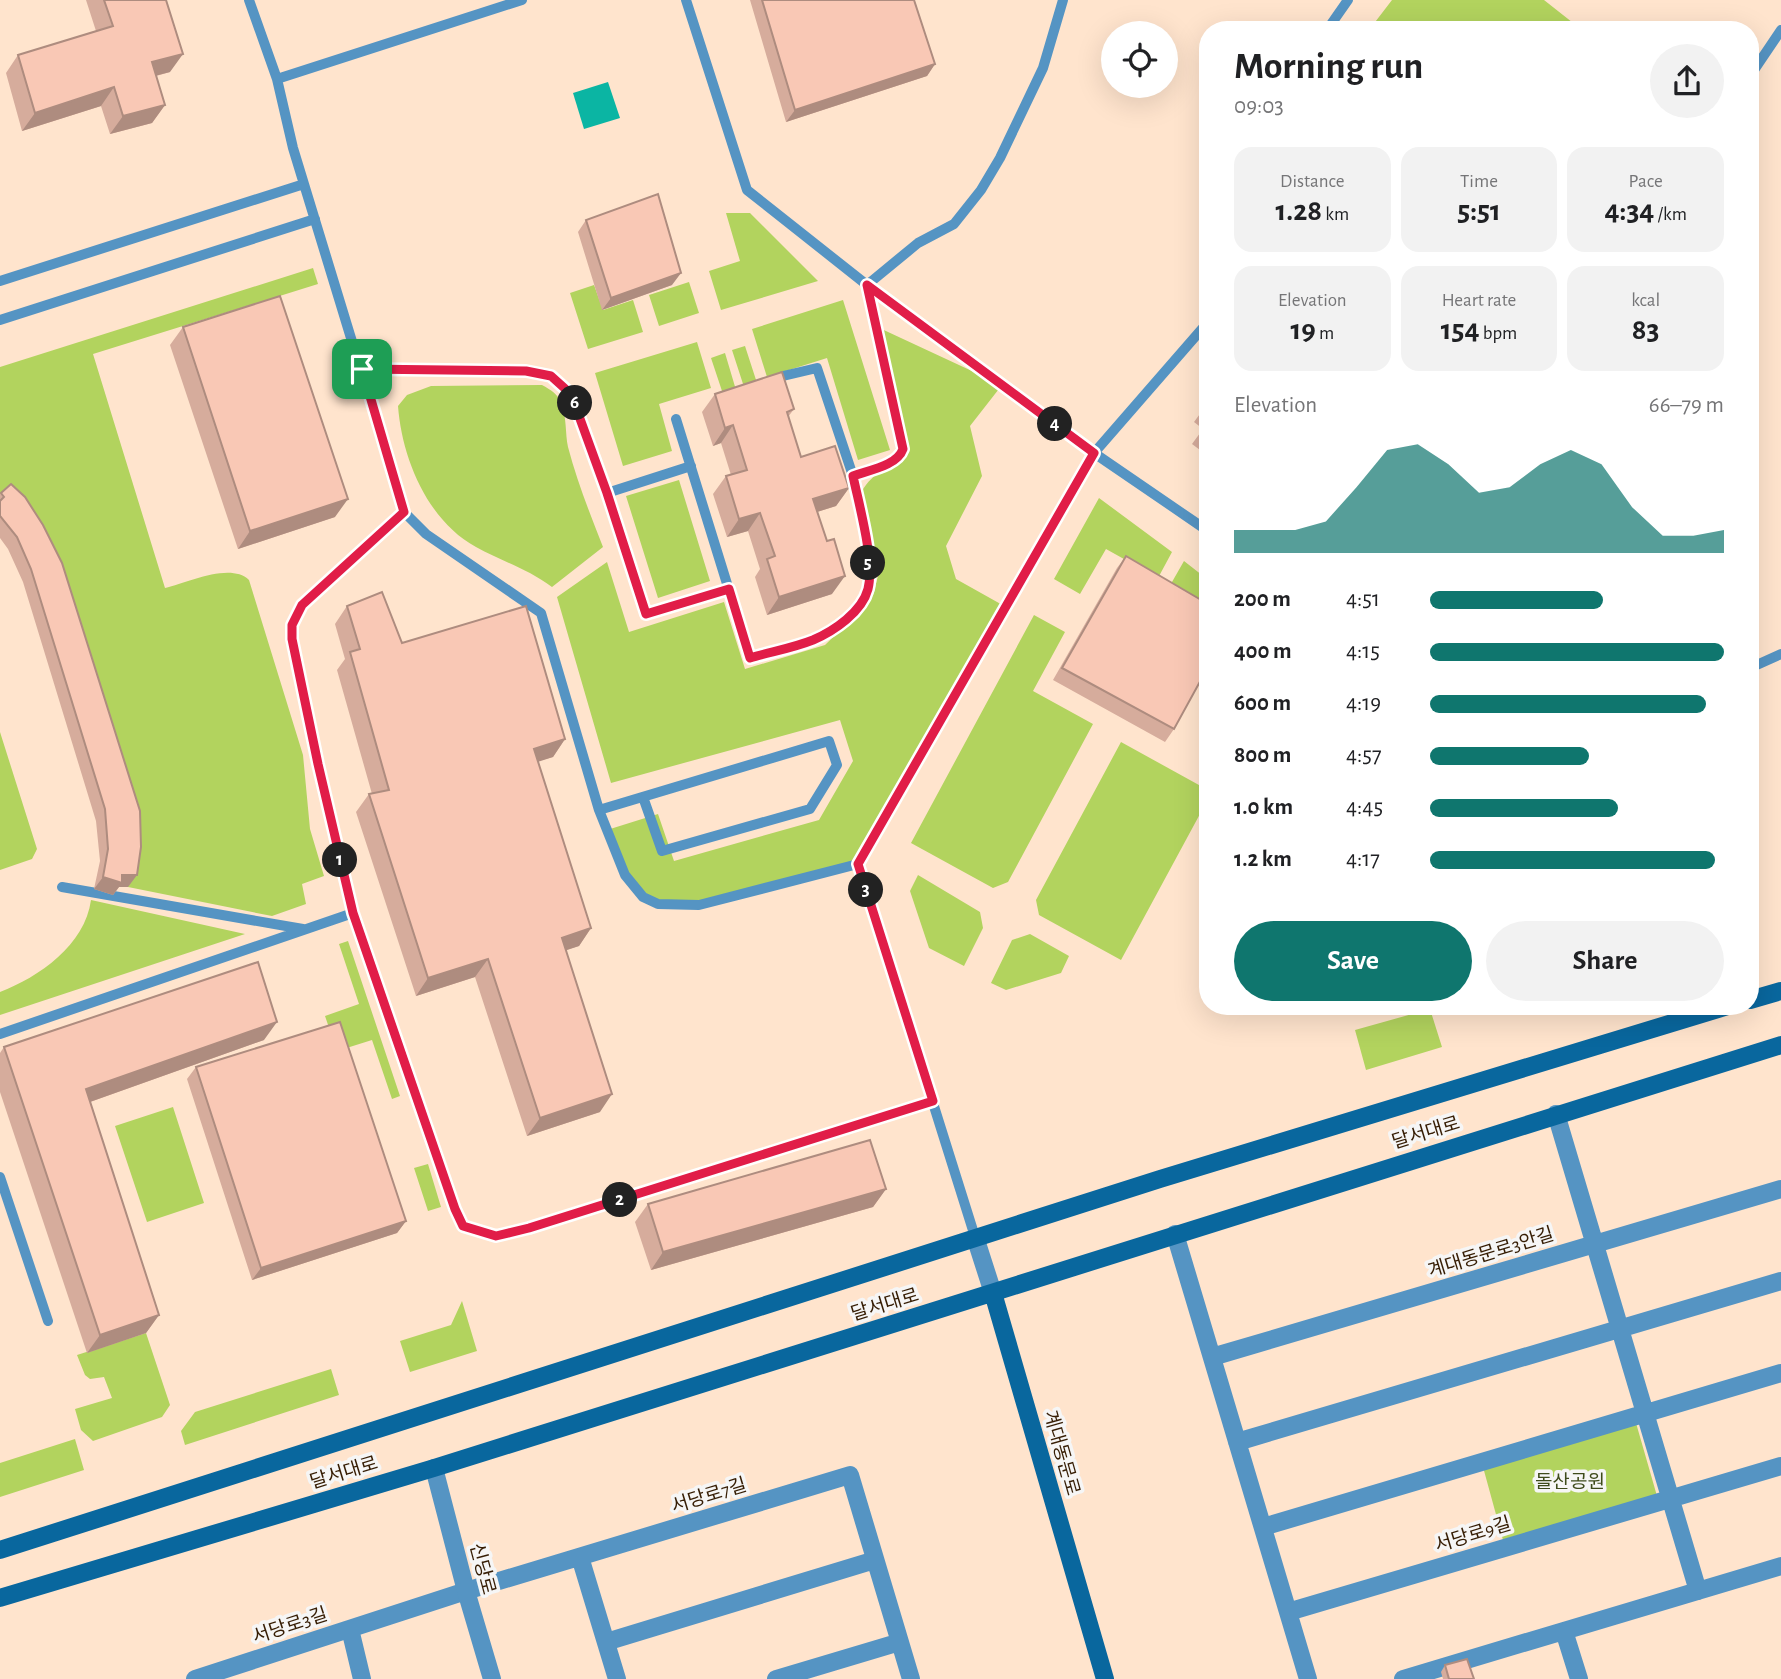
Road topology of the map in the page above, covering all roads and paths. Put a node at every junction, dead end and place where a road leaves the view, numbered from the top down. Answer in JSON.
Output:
{"nodes":[{"id":1,"x":249,"y":0,"type":"edge"},
{"id":2,"x":523,"y":0,"type":"edge"},
{"id":3,"x":686,"y":0,"type":"edge"},
{"id":4,"x":1063,"y":0,"type":"edge"},
{"id":5,"x":1348,"y":0,"type":"edge"},
{"id":6,"x":1333,"y":21,"type":"edge"},
{"id":7,"x":1781,"y":30,"type":"edge"},
{"id":8,"x":1759,"y":63,"type":"edge"},
{"id":9,"x":277,"y":79,"type":"junction"},
{"id":10,"x":304,"y":184,"type":"junction"},
{"id":11,"x":315,"y":219,"type":"junction"},
{"id":12,"x":0,"y":281,"type":"edge"},
{"id":13,"x":867,"y":285,"type":"junction"},
{"id":14,"x":0,"y":320,"type":"edge"},
{"id":15,"x":1199,"y":332,"type":"edge"},
{"id":16,"x":362,"y":369,"type":"junction"},
{"id":17,"x":783,"y":376,"type":"edge"},
{"id":18,"x":676,"y":419,"type":"dead end"},
{"id":19,"x":1094,"y":453,"type":"junction"},
{"id":20,"x":691,"y":466,"type":"junction"},
{"id":21,"x":853,"y":476,"type":"junction"},
{"id":22,"x":607,"y":493,"type":"junction"},
{"id":23,"x":404,"y":512,"type":"junction"},
{"id":24,"x":1199,"y":525,"type":"edge"},
{"id":25,"x":729,"y":589,"type":"junction"},
{"id":26,"x":1781,"y":654,"type":"edge"},
{"id":27,"x":1759,"y":664,"type":"edge"},
{"id":28,"x":643,"y":797,"type":"junction"},
{"id":29,"x":598,"y":810,"type":"junction"},
{"id":30,"x":858,"y":864,"type":"junction"},
{"id":31,"x":62,"y":887,"type":"dead end"},
{"id":32,"x":353,"y":913,"type":"junction"},
{"id":33,"x":307,"y":930,"type":"junction"},
{"id":34,"x":1781,"y":990,"type":"edge"},
{"id":35,"x":1759,"y":997,"type":"edge"},
{"id":36,"x":1698,"y":1015,"type":"edge"},
{"id":37,"x":0,"y":1034,"type":"edge"},
{"id":38,"x":1781,"y":1045,"type":"edge"},
{"id":39,"x":933,"y":1101,"type":"junction"},
{"id":40,"x":1556,"y":1114,"type":"junction"},
{"id":41,"x":0,"y":1177,"type":"edge"},
{"id":42,"x":1781,"y":1189,"type":"edge"},
{"id":43,"x":1175,"y":1234,"type":"junction"},
{"id":44,"x":976,"y":1240,"type":"junction"},
{"id":45,"x":1596,"y":1244,"type":"junction"},
{"id":46,"x":1781,"y":1281,"type":"edge"},
{"id":47,"x":993,"y":1293,"type":"junction"},
{"id":48,"x":48,"y":1321,"type":"dead end"},
{"id":49,"x":1621,"y":1328,"type":"junction"},
{"id":50,"x":1212,"y":1357,"type":"junction"},
{"id":51,"x":1781,"y":1373,"type":"edge"},
{"id":52,"x":1646,"y":1413,"type":"junction"},
{"id":53,"x":1237,"y":1442,"type":"junction"},
{"id":54,"x":1781,"y":1466,"type":"edge"},
{"id":55,"x":435,"y":1468,"type":"junction"},
{"id":56,"x":1671,"y":1499,"type":"junction"},
{"id":57,"x":1263,"y":1527,"type":"junction"},
{"id":58,"x":0,"y":1550,"type":"edge"},
{"id":59,"x":580,"y":1557,"type":"junction"},
{"id":60,"x":876,"y":1560,"type":"junction"},
{"id":61,"x":1781,"y":1566,"type":"edge"},
{"id":62,"x":466,"y":1591,"type":"junction"},
{"id":63,"x":1698,"y":1591,"type":"junction"},
{"id":64,"x":0,"y":1598,"type":"edge"},
{"id":65,"x":1288,"y":1612,"type":"junction"},
{"id":66,"x":350,"y":1629,"type":"junction"},
{"id":67,"x":1564,"y":1631,"type":"junction"},
{"id":68,"x":606,"y":1642,"type":"junction"},
{"id":69,"x":900,"y":1642,"type":"junction"},
{"id":70,"x":195,"y":1679,"type":"edge"},
{"id":71,"x":362,"y":1679,"type":"edge"},
{"id":72,"x":492,"y":1679,"type":"edge"},
{"id":73,"x":617,"y":1679,"type":"edge"},
{"id":74,"x":776,"y":1679,"type":"edge"},
{"id":75,"x":911,"y":1679,"type":"edge"},
{"id":76,"x":1105,"y":1679,"type":"edge"},
{"id":77,"x":1308,"y":1679,"type":"edge"},
{"id":78,"x":1403,"y":1679,"type":"edge"},
{"id":79,"x":1579,"y":1679,"type":"edge"}],
"edges":[{"from":1,"to":9,"type":"lane"},
{"from":2,"to":9,"type":"lane"},
{"from":3,"to":13,"type":"lane"},
{"from":4,"to":13,"type":"lane"},
{"from":5,"to":6,"type":"lane"},
{"from":7,"to":8,"type":"lane"},
{"from":9,"to":10,"type":"lane"},
{"from":10,"to":11,"type":"lane"},
{"from":10,"to":12,"type":"lane"},
{"from":11,"to":14,"type":"lane"},
{"from":11,"to":16,"type":"lane"},
{"from":13,"to":19,"type":"lane"},
{"from":13,"to":21,"type":"lane"},
{"from":15,"to":19,"type":"lane"},
{"from":16,"to":22,"type":"lane"},
{"from":16,"to":23,"type":"lane"},
{"from":17,"to":21,"type":"lane"},
{"from":18,"to":20,"type":"lane"},
{"from":19,"to":24,"type":"lane"},
{"from":19,"to":30,"type":"lane"},
{"from":20,"to":22,"type":"lane"},
{"from":20,"to":25,"type":"lane"},
{"from":21,"to":25,"type":"lane"},
{"from":22,"to":25,"type":"lane"},
{"from":23,"to":29,"type":"lane"},
{"from":23,"to":32,"type":"lane"},
{"from":26,"to":27,"type":"lane"},
{"from":28,"to":28,"type":"lane"},
{"from":28,"to":29,"type":"lane"},
{"from":29,"to":30,"type":"lane"},
{"from":30,"to":39,"type":"lane"},
{"from":31,"to":33,"type":"lane"},
{"from":32,"to":33,"type":"lane"},
{"from":32,"to":39,"type":"lane"},
{"from":33,"to":37,"type":"lane"},
{"from":34,"to":35,"type":"main road"},
{"from":36,"to":44,"type":"main road","name":"달서대로"},
{"from":38,"to":40,"type":"main road","name":"달서대로"},
{"from":39,"to":44,"type":"lane"},
{"from":40,"to":43,"type":"main road","name":"달서대로"},
{"from":40,"to":45,"type":"street"},
{"from":41,"to":48,"type":"lane"},
{"from":42,"to":45,"type":"street","name":"계대동문로3안길"},
{"from":43,"to":47,"type":"main road","name":"달서대로"},
{"from":43,"to":50,"type":"street"},
{"from":44,"to":47,"type":"street","name":"계대동문로"},
{"from":44,"to":58,"type":"main road","name":"달서대로"},
{"from":45,"to":49,"type":"street"},
{"from":45,"to":50,"type":"street","name":"계대동문로3안길"},
{"from":46,"to":49,"type":"street"},
{"from":47,"to":55,"type":"main road","name":"달서대로"},
{"from":47,"to":76,"type":"main road","name":"계대동문로"},
{"from":49,"to":52,"type":"street"},
{"from":49,"to":53,"type":"street"},
{"from":50,"to":53,"type":"street"},
{"from":51,"to":52,"type":"street"},
{"from":52,"to":56,"type":"street"},
{"from":52,"to":57,"type":"street"},
{"from":53,"to":57,"type":"street"},
{"from":54,"to":56,"type":"street"},
{"from":55,"to":62,"type":"street","name":"신당로"},
{"from":55,"to":64,"type":"main road","name":"달서대로"},
{"from":56,"to":63,"type":"street"},
{"from":56,"to":65,"type":"street","name":"서당로9길"},
{"from":57,"to":65,"type":"street"},
{"from":59,"to":60,"type":"street","name":"서당로7길"},
{"from":59,"to":62,"type":"street"},
{"from":59,"to":68,"type":"street"},
{"from":60,"to":68,"type":"street"},
{"from":60,"to":69,"type":"street","name":"서당로7길"},
{"from":61,"to":63,"type":"street"},
{"from":62,"to":66,"type":"street"},
{"from":62,"to":72,"type":"street","name":"신당로"},
{"from":63,"to":67,"type":"street"},
{"from":65,"to":77,"type":"street"},
{"from":66,"to":70,"type":"street","name":"서당로3길"},
{"from":66,"to":71,"type":"street","name":"서당로3길"},
{"from":67,"to":78,"type":"street"},
{"from":67,"to":79,"type":"street"},
{"from":68,"to":73,"type":"street"},
{"from":69,"to":74,"type":"street"},
{"from":69,"to":75,"type":"street","name":"서당로7길"}]}
